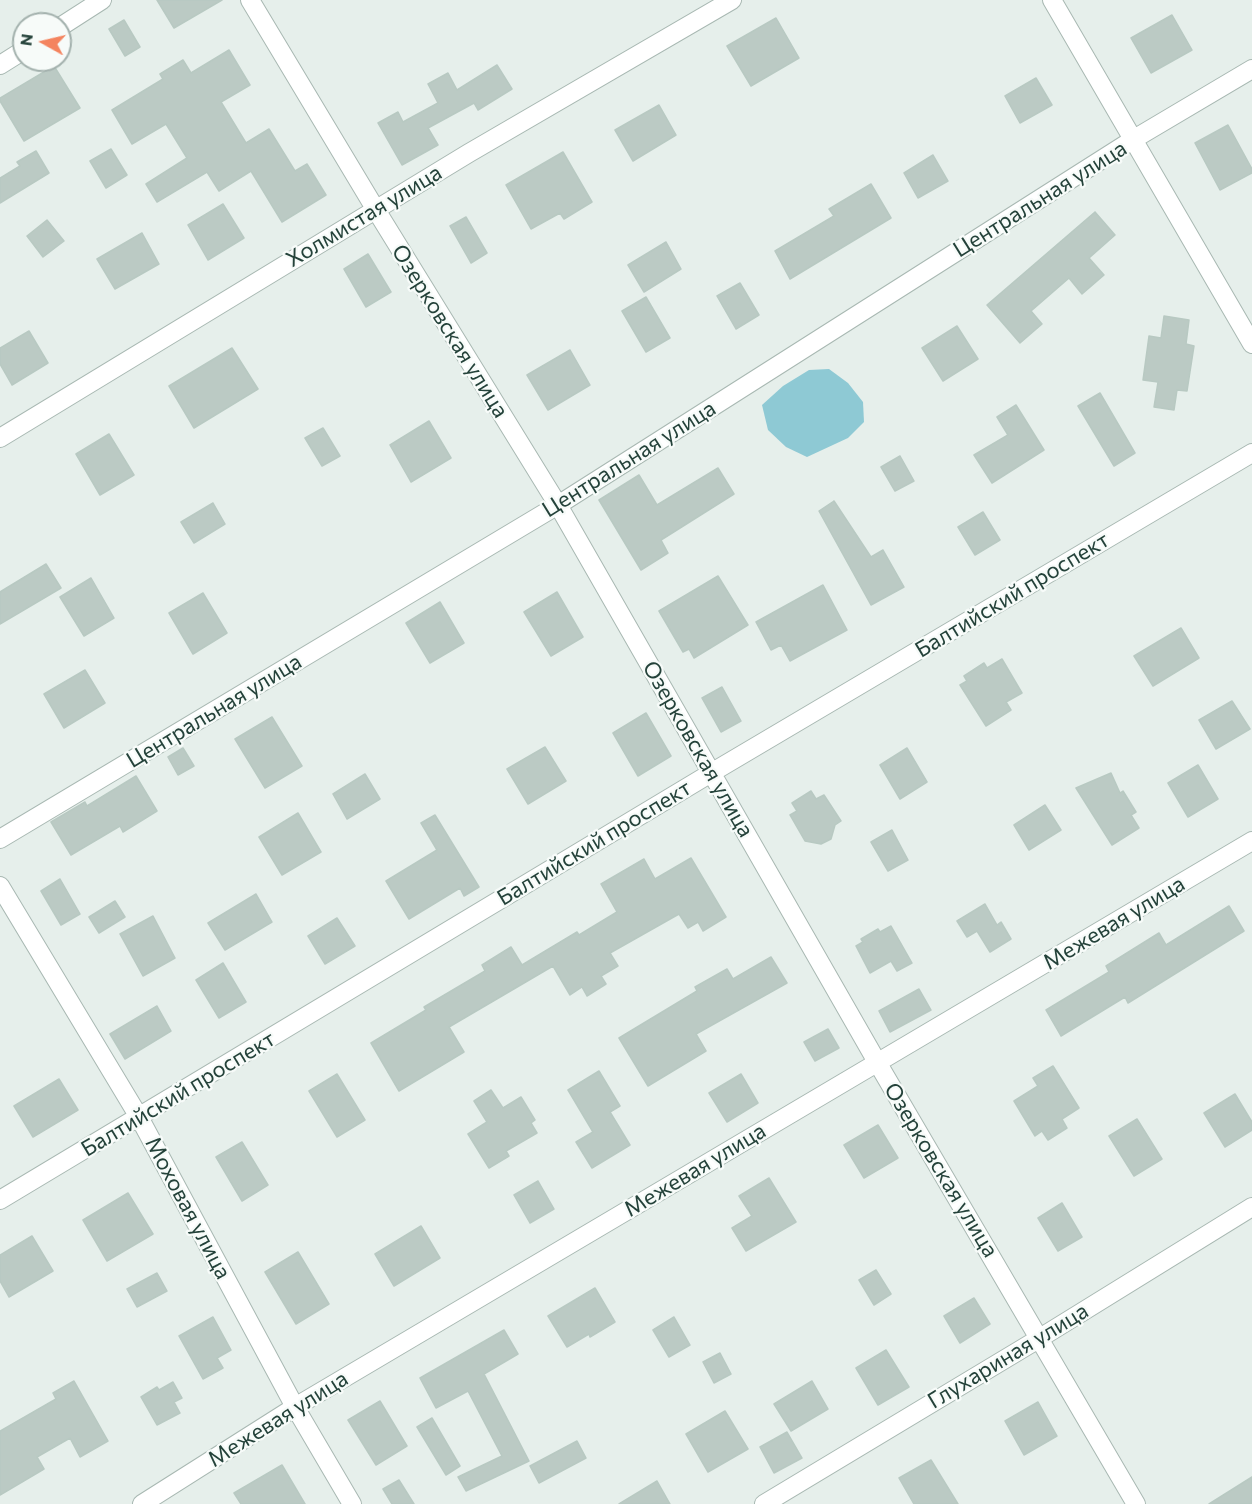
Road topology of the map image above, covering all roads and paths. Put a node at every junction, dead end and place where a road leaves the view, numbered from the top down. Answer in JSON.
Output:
{"nodes":[{"id":1,"x":102,"y":0,"type":"edge"},
{"id":2,"x":250,"y":0,"type":"edge"},
{"id":3,"x":732,"y":0,"type":"edge"},
{"id":4,"x":1052,"y":0,"type":"edge"},
{"id":5,"x":72,"y":19,"type":"edge"},
{"id":6,"x":1252,"y":69,"type":"edge"},
{"id":7,"x":1134,"y":139,"type":"junction"},
{"id":8,"x":376,"y":210,"type":"junction"},
{"id":9,"x":1252,"y":344,"type":"edge"},
{"id":10,"x":0,"y":438,"type":"edge"},
{"id":11,"x":1252,"y":453,"type":"edge"},
{"id":12,"x":558,"y":505,"type":"junction"},
{"id":13,"x":711,"y":773,"type":"junction"},
{"id":14,"x":0,"y":839,"type":"edge"},
{"id":15,"x":1252,"y":841,"type":"edge"},
{"id":16,"x":0,"y":886,"type":"edge"},
{"id":17,"x":877,"y":1062,"type":"junction"},
{"id":18,"x":139,"y":1117,"type":"junction"},
{"id":19,"x":0,"y":1200,"type":"edge"},
{"id":20,"x":1252,"y":1207,"type":"edge"},
{"id":21,"x":1040,"y":1338,"type":"junction"},
{"id":22,"x":295,"y":1407,"type":"junction"},
{"id":23,"x":142,"y":1504,"type":"edge"},
{"id":24,"x":352,"y":1504,"type":"edge"},
{"id":25,"x":764,"y":1504,"type":"edge"},
{"id":26,"x":1136,"y":1504,"type":"edge"}],
"edges":[{"from":1,"to":5,"type":"street"},
{"from":2,"to":8,"type":"street","name":"Озерковская улица"},
{"from":3,"to":8,"type":"street","name":"Холмистая улица"},
{"from":4,"to":7,"type":"street"},
{"from":6,"to":7,"type":"street","name":"Центральная улица"},
{"from":7,"to":9,"type":"street"},
{"from":7,"to":12,"type":"street","name":"Центральная улица"},
{"from":8,"to":10,"type":"street","name":"Холмистая улица"},
{"from":8,"to":12,"type":"street","name":"Озерковская улица"},
{"from":11,"to":13,"type":"street","name":"Балтийский проспект"},
{"from":12,"to":13,"type":"street","name":"Озерковская улица"},
{"from":12,"to":14,"type":"street","name":"Центральная улица"},
{"from":13,"to":17,"type":"street","name":"Озерковская улица"},
{"from":13,"to":18,"type":"street","name":"Балтийский проспект"},
{"from":15,"to":17,"type":"street","name":"Межевая улица"},
{"from":16,"to":18,"type":"street","name":"Моховая улица"},
{"from":17,"to":21,"type":"street","name":"Озерковская улица"},
{"from":17,"to":22,"type":"street","name":"Межевая улица"},
{"from":18,"to":19,"type":"street","name":"Балтийский проспект"},
{"from":18,"to":22,"type":"street","name":"Моховая улица"},
{"from":20,"to":21,"type":"street","name":"Глухариная улица"},
{"from":21,"to":25,"type":"street","name":"Глухариная улица"},
{"from":21,"to":26,"type":"street","name":"Озерковская улица"},
{"from":22,"to":23,"type":"street","name":"Межевая улица"},
{"from":22,"to":24,"type":"street","name":"Моховая улица"}]}
